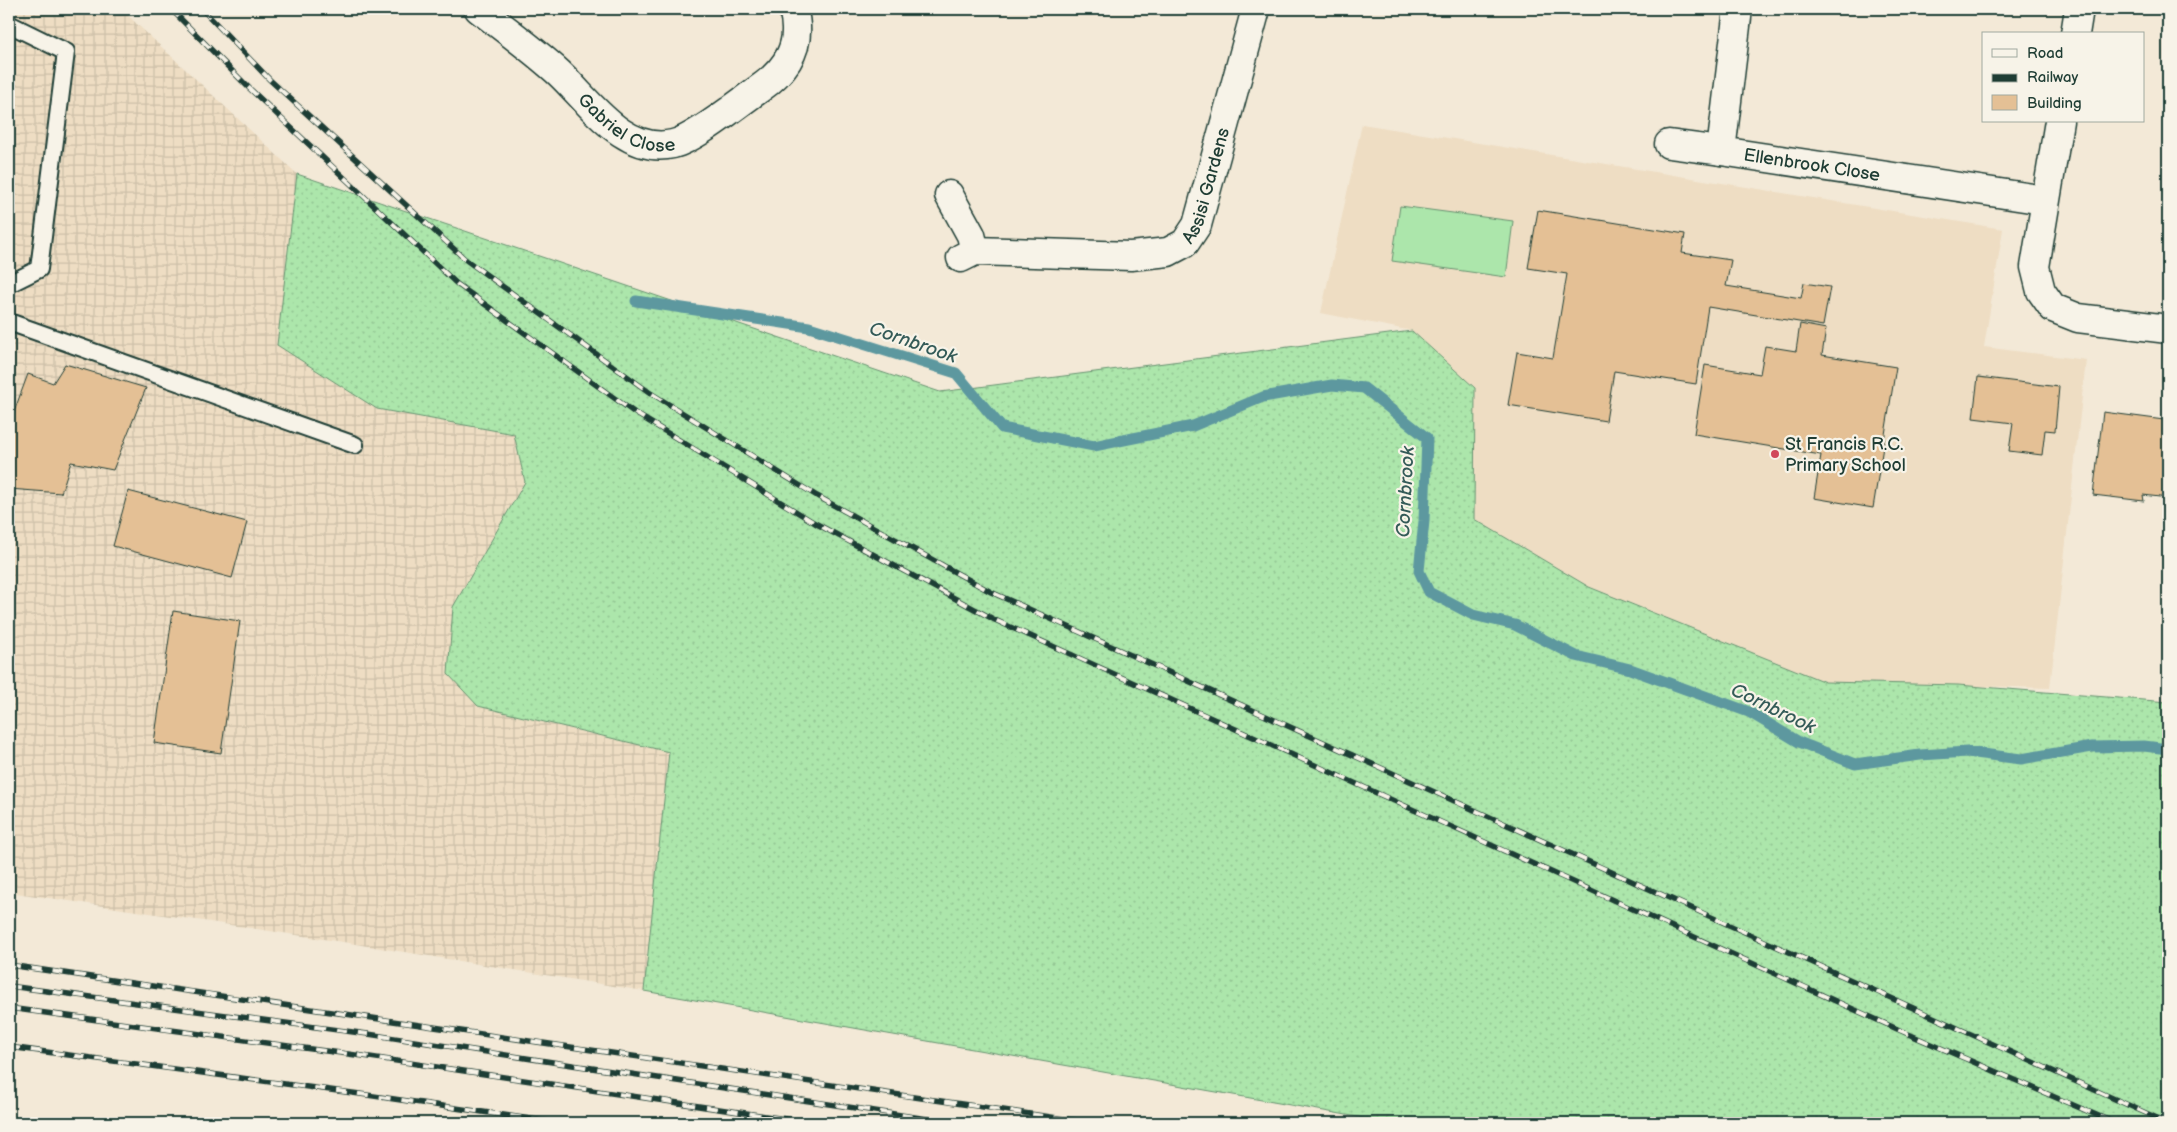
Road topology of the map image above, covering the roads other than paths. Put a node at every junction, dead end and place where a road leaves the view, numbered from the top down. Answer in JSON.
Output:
{"nodes":[{"id":1,"x":479,"y":9,"type":"edge"},
{"id":2,"x":793,"y":9,"type":"edge"},
{"id":3,"x":1256,"y":9,"type":"edge"},
{"id":4,"x":1738,"y":9,"type":"edge"},
{"id":5,"x":2079,"y":9,"type":"edge"},
{"id":6,"x":9,"y":24,"type":"edge"},
{"id":7,"x":2075,"y":32,"type":"edge"},
{"id":8,"x":2059,"y":122,"type":"edge"},
{"id":9,"x":1669,"y":144,"type":"dead end"},
{"id":10,"x":1721,"y":151,"type":"junction"},
{"id":11,"x":949,"y":195,"type":"dead end"},
{"id":12,"x":2045,"y":200,"type":"junction"},
{"id":13,"x":9,"y":284,"type":"edge"},
{"id":14,"x":9,"y":322,"type":"edge"},
{"id":15,"x":2168,"y":329,"type":"edge"},
{"id":16,"x":356,"y":445,"type":"dead end"}],
"edges":[{"from":1,"to":2,"type":"street","name":"Gabriel Close"},
{"from":3,"to":11,"type":"street","name":"Assisi Gardens"},
{"from":4,"to":10,"type":"street","name":"Ellenbrook Close"},
{"from":5,"to":7,"type":"street"},
{"from":6,"to":13,"type":"lane"},
{"from":8,"to":12,"type":"street"},
{"from":9,"to":10,"type":"street"},
{"from":10,"to":12,"type":"street","name":"Ellenbrook Close"},
{"from":12,"to":15,"type":"street"},
{"from":14,"to":16,"type":"lane"}]}
